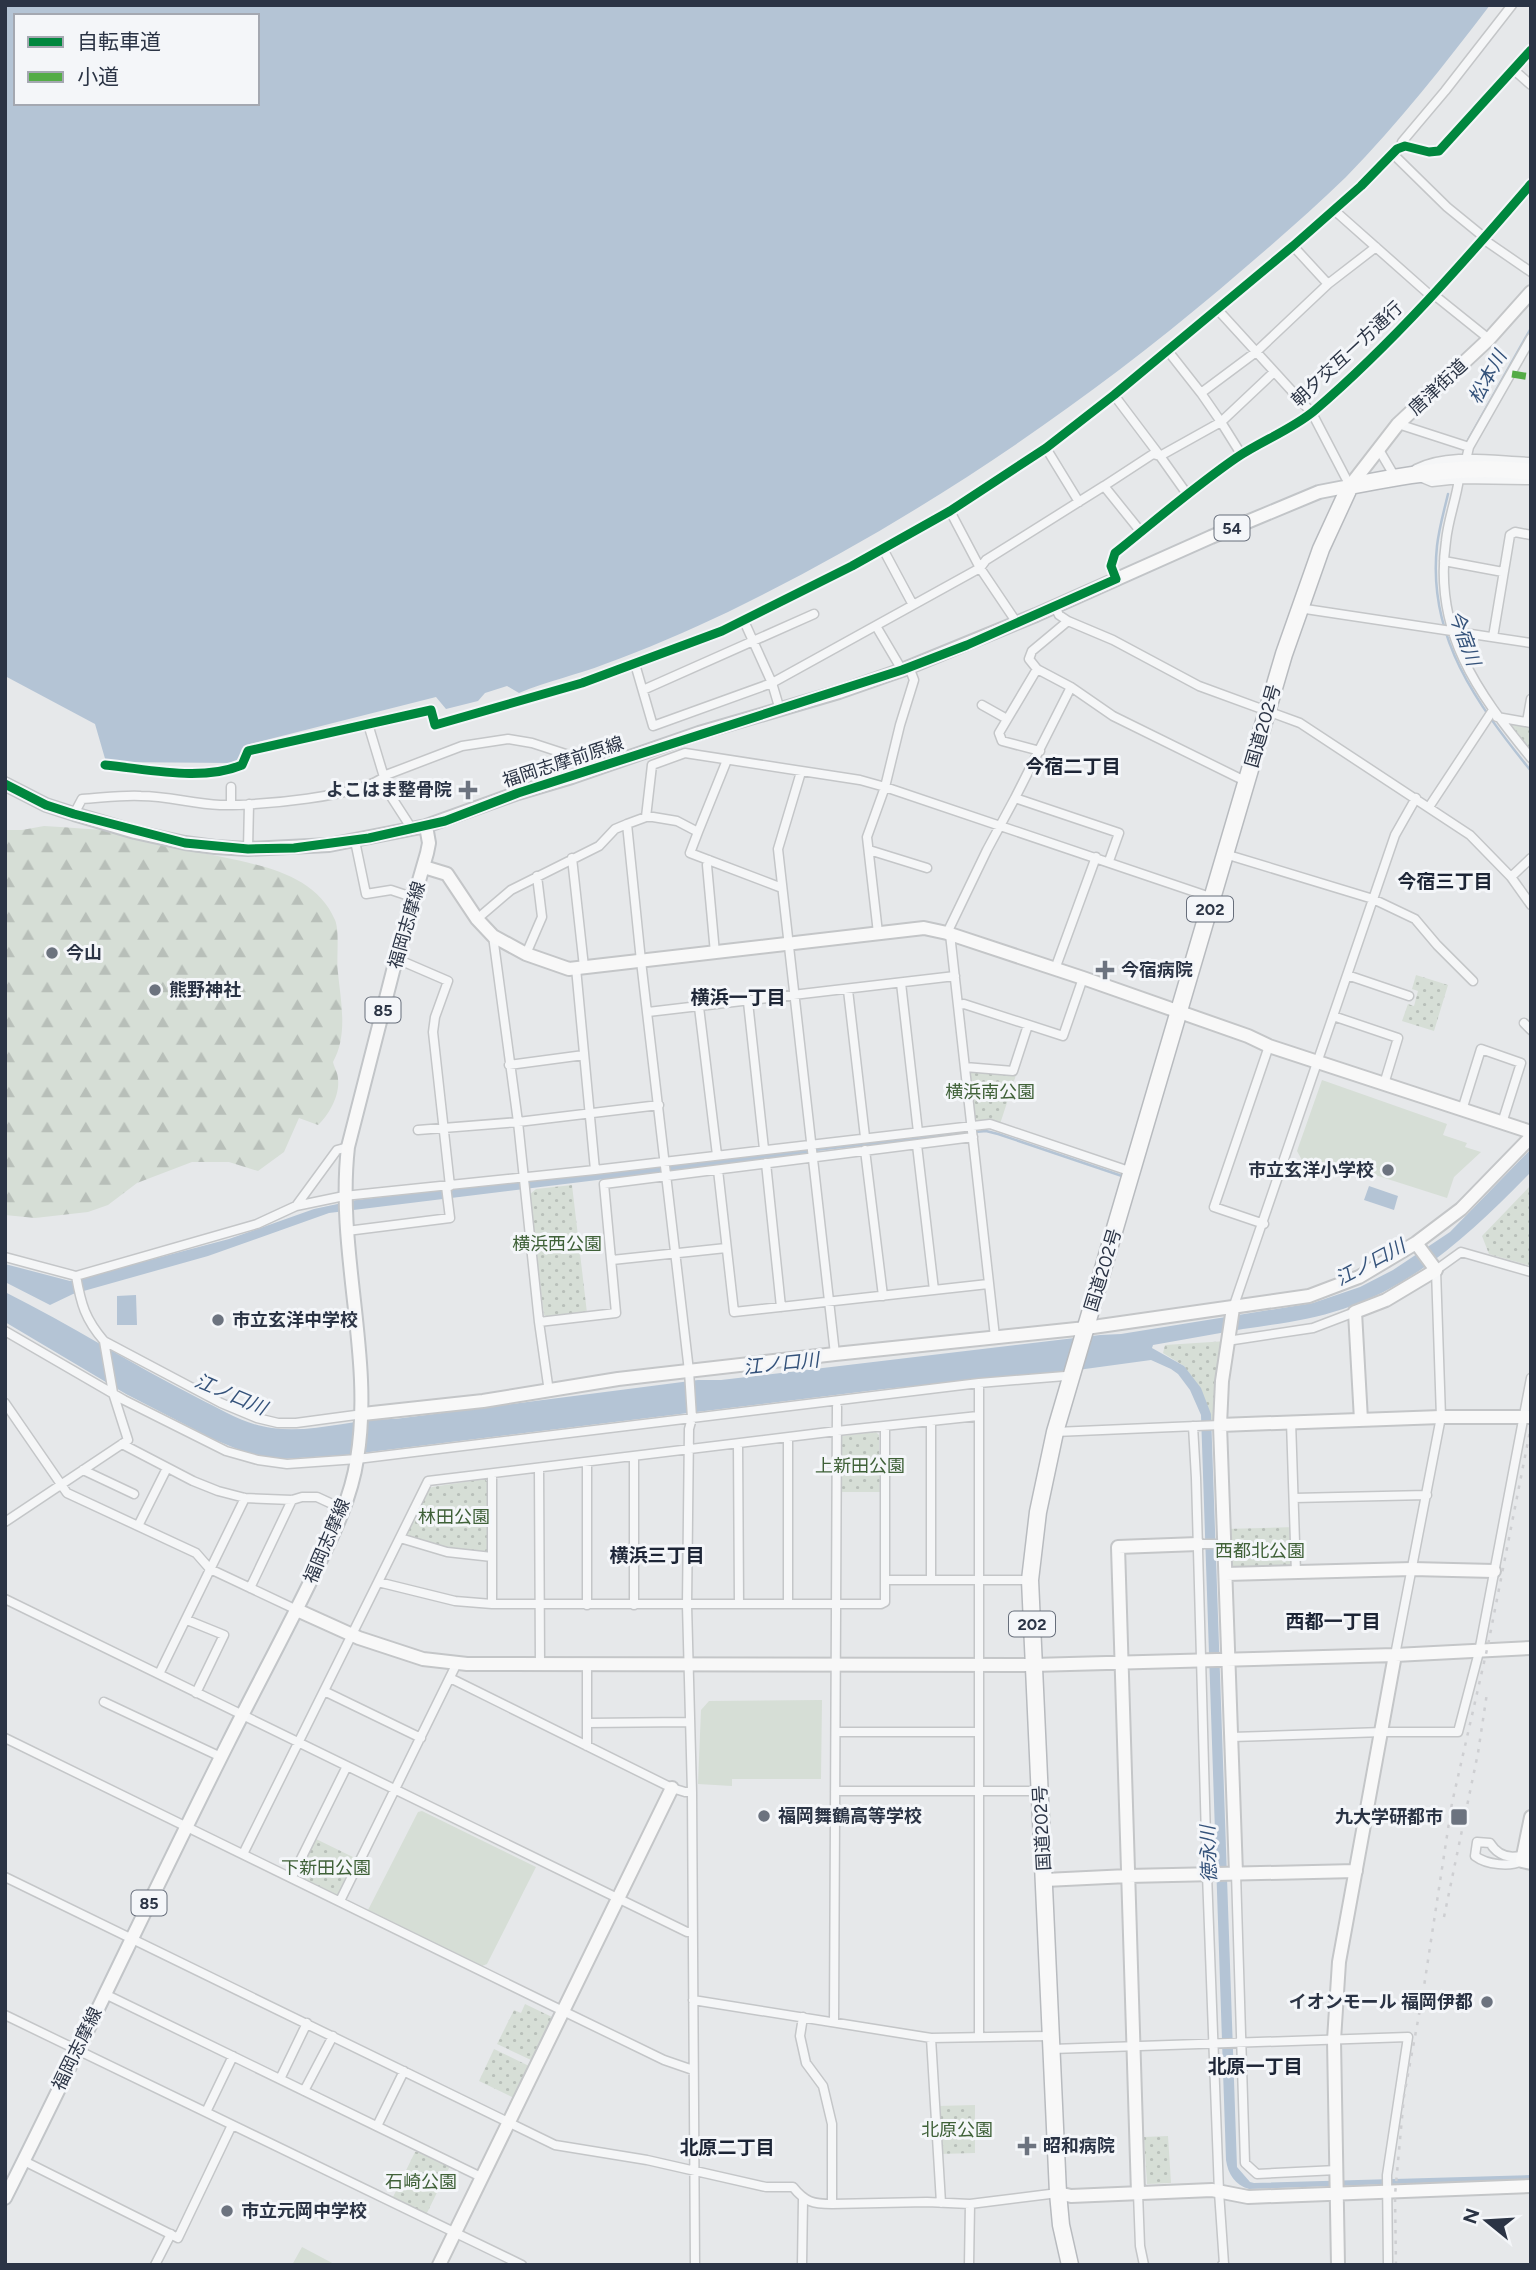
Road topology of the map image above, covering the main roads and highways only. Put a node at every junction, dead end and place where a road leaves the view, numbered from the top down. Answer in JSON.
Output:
{"nodes":[{"id":1,"x":1531,"y":471,"type":"edge"},
{"id":2,"x":1070,"y":2265,"type":"edge"}],
"edges":[{"from":1,"to":2,"type":"highway","name":"国道202号","number":"202"}]}
